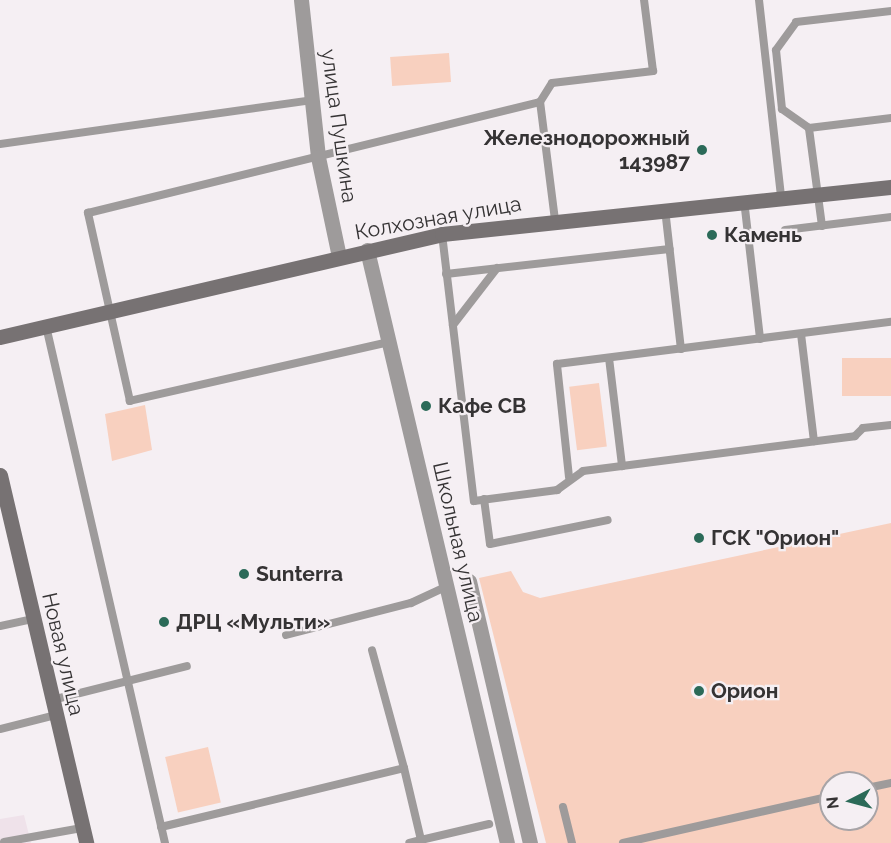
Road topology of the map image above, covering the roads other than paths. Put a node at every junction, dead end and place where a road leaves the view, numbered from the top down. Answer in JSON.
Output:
{"nodes":[{"id":1,"x":301,"y":0,"type":"edge"},
{"id":2,"x":644,"y":0,"type":"edge"},
{"id":3,"x":759,"y":0,"type":"edge"},
{"id":4,"x":891,"y":11,"type":"edge"},
{"id":5,"x":780,"y":83,"type":"junction"},
{"id":6,"x":768,"y":85,"type":"junction"},
{"id":7,"x":312,"y":100,"type":"junction"},
{"id":8,"x":540,"y":102,"type":"junction"},
{"id":9,"x":891,"y":118,"type":"edge"},
{"id":10,"x":809,"y":128,"type":"junction"},
{"id":11,"x":0,"y":144,"type":"edge"},
{"id":12,"x":318,"y":157,"type":"junction"},
{"id":13,"x":891,"y":187,"type":"edge"},
{"id":14,"x":817,"y":194,"type":"junction"},
{"id":15,"x":781,"y":196,"type":"junction"},
{"id":16,"x":744,"y":200,"type":"junction"},
{"id":17,"x":665,"y":208,"type":"junction"},
{"id":18,"x":891,"y":217,"type":"edge"},
{"id":19,"x":555,"y":220,"type":"junction"},
{"id":20,"x":822,"y":226,"type":"junction"},
{"id":21,"x":785,"y":230,"type":"dead end"},
{"id":22,"x":441,"y":234,"type":"junction"},
{"id":23,"x":670,"y":249,"type":"junction"},
{"id":24,"x":367,"y":250,"type":"junction"},
{"id":25,"x":339,"y":257,"type":"junction"},
{"id":26,"x":497,"y":268,"type":"junction"},
{"id":27,"x":446,"y":274,"type":"junction"},
{"id":28,"x":111,"y":310,"type":"junction"},
{"id":29,"x":891,"y":322,"type":"edge"},
{"id":30,"x":453,"y":325,"type":"junction"},
{"id":31,"x":46,"y":326,"type":"junction"},
{"id":32,"x":801,"y":334,"type":"junction"},
{"id":33,"x":0,"y":337,"type":"edge"},
{"id":34,"x":760,"y":339,"type":"junction"},
{"id":35,"x":388,"y":342,"type":"junction"},
{"id":36,"x":681,"y":349,"type":"junction"},
{"id":37,"x":609,"y":358,"type":"junction"},
{"id":38,"x":891,"y":425,"type":"edge"},
{"id":39,"x":814,"y":441,"type":"junction"},
{"id":40,"x":622,"y":466,"type":"junction"},
{"id":41,"x":0,"y":475,"type":"edge"},
{"id":42,"x":569,"y":477,"type":"junction"},
{"id":43,"x":484,"y":499,"type":"junction"},
{"id":44,"x":608,"y":520,"type":"dead end"},
{"id":45,"x":469,"y":581,"type":"dead end"},
{"id":46,"x":447,"y":586,"type":"junction"},
{"id":47,"x":33,"y":619,"type":"junction"},
{"id":48,"x":0,"y":626,"type":"edge"},
{"id":49,"x":286,"y":635,"type":"dead end"},
{"id":50,"x":372,"y":650,"type":"dead end"},
{"id":51,"x":187,"y":666,"type":"dead end"},
{"id":52,"x":128,"y":681,"type":"junction"},
{"id":53,"x":54,"y":708,"type":"junction"},
{"id":54,"x":0,"y":729,"type":"edge"},
{"id":55,"x":404,"y":768,"type":"junction"},
{"id":56,"x":819,"y":799,"type":"edge"},
{"id":57,"x":563,"y":807,"type":"dead end"},
{"id":58,"x":489,"y":824,"type":"dead end"},
{"id":59,"x":161,"y":827,"type":"junction"},
{"id":60,"x":84,"y":836,"type":"edge"},
{"id":61,"x":422,"y":840,"type":"junction"},
{"id":62,"x":3,"y":843,"type":"edge"},
{"id":63,"x":165,"y":843,"type":"edge"},
{"id":64,"x":409,"y":843,"type":"edge"},
{"id":65,"x":507,"y":843,"type":"edge"},
{"id":66,"x":530,"y":843,"type":"edge"},
{"id":67,"x":572,"y":843,"type":"edge"},
{"id":68,"x":627,"y":843,"type":"edge"}],
"edges":[{"from":1,"to":7,"type":"street","name":"улица Пушкина"},
{"from":2,"to":8,"type":"lane"},
{"from":3,"to":6,"type":"lane"},
{"from":4,"to":5,"type":"lane"},
{"from":5,"to":6,"type":"lane"},
{"from":5,"to":10,"type":"lane"},
{"from":6,"to":15,"type":"lane"},
{"from":7,"to":11,"type":"lane"},
{"from":7,"to":12,"type":"street","name":"улица Пушкина"},
{"from":8,"to":12,"type":"lane"},
{"from":8,"to":19,"type":"lane"},
{"from":9,"to":10,"type":"lane"},
{"from":10,"to":14,"type":"lane"},
{"from":12,"to":25,"type":"street","name":"улица Пушкина"},
{"from":12,"to":28,"type":"lane"},
{"from":13,"to":14,"type":"street","name":"Колхозная улица"},
{"from":14,"to":15,"type":"street","name":"Колхозная улица"},
{"from":14,"to":20,"type":"lane"},
{"from":15,"to":16,"type":"street","name":"Колхозная улица"},
{"from":16,"to":17,"type":"street","name":"Колхозная улица"},
{"from":16,"to":34,"type":"lane"},
{"from":17,"to":19,"type":"street","name":"Колхозная улица"},
{"from":17,"to":23,"type":"lane"},
{"from":18,"to":20,"type":"lane"},
{"from":19,"to":22,"type":"street","name":"Колхозная улица"},
{"from":20,"to":21,"type":"lane"},
{"from":22,"to":24,"type":"street","name":"Колхозная улица"},
{"from":22,"to":27,"type":"lane"},
{"from":23,"to":26,"type":"lane"},
{"from":23,"to":36,"type":"lane"},
{"from":24,"to":25,"type":"street","name":"Колхозная улица"},
{"from":24,"to":35,"type":"street","name":"Школьная улица"},
{"from":25,"to":28,"type":"street","name":"Колхозная улица"},
{"from":26,"to":27,"type":"lane"},
{"from":26,"to":30,"type":"lane"},
{"from":27,"to":30,"type":"lane"},
{"from":28,"to":31,"type":"street","name":"Колхозная улица"},
{"from":28,"to":35,"type":"lane"},
{"from":29,"to":32,"type":"lane"},
{"from":30,"to":43,"type":"lane"},
{"from":31,"to":33,"type":"street","name":"Колхозная улица"},
{"from":31,"to":52,"type":"lane"},
{"from":32,"to":34,"type":"lane"},
{"from":32,"to":39,"type":"lane"},
{"from":34,"to":36,"type":"lane"},
{"from":35,"to":46,"type":"street","name":"Школьная улица"},
{"from":36,"to":37,"type":"lane"},
{"from":37,"to":40,"type":"lane"},
{"from":37,"to":42,"type":"lane"},
{"from":38,"to":39,"type":"lane"},
{"from":39,"to":40,"type":"lane"},
{"from":40,"to":42,"type":"lane"},
{"from":41,"to":47,"type":"street","name":"Новая улица"},
{"from":42,"to":43,"type":"lane"},
{"from":43,"to":44,"type":"lane"},
{"from":45,"to":66,"type":"street","name":"Школьная улица"},
{"from":46,"to":49,"type":"lane"},
{"from":46,"to":65,"type":"street","name":"Школьная улица"},
{"from":47,"to":48,"type":"lane"},
{"from":47,"to":53,"type":"street","name":"Новая улица"},
{"from":50,"to":55,"type":"lane"},
{"from":51,"to":52,"type":"lane"},
{"from":52,"to":53,"type":"lane"},
{"from":52,"to":59,"type":"lane"},
{"from":53,"to":54,"type":"lane"},
{"from":53,"to":60,"type":"street","name":"Новая улица"},
{"from":55,"to":59,"type":"lane"},
{"from":55,"to":61,"type":"lane"},
{"from":56,"to":68,"type":"lane"},
{"from":57,"to":67,"type":"lane"},
{"from":58,"to":61,"type":"lane"},
{"from":59,"to":63,"type":"lane"},
{"from":60,"to":62,"type":"lane"},
{"from":61,"to":64,"type":"lane"}]}
